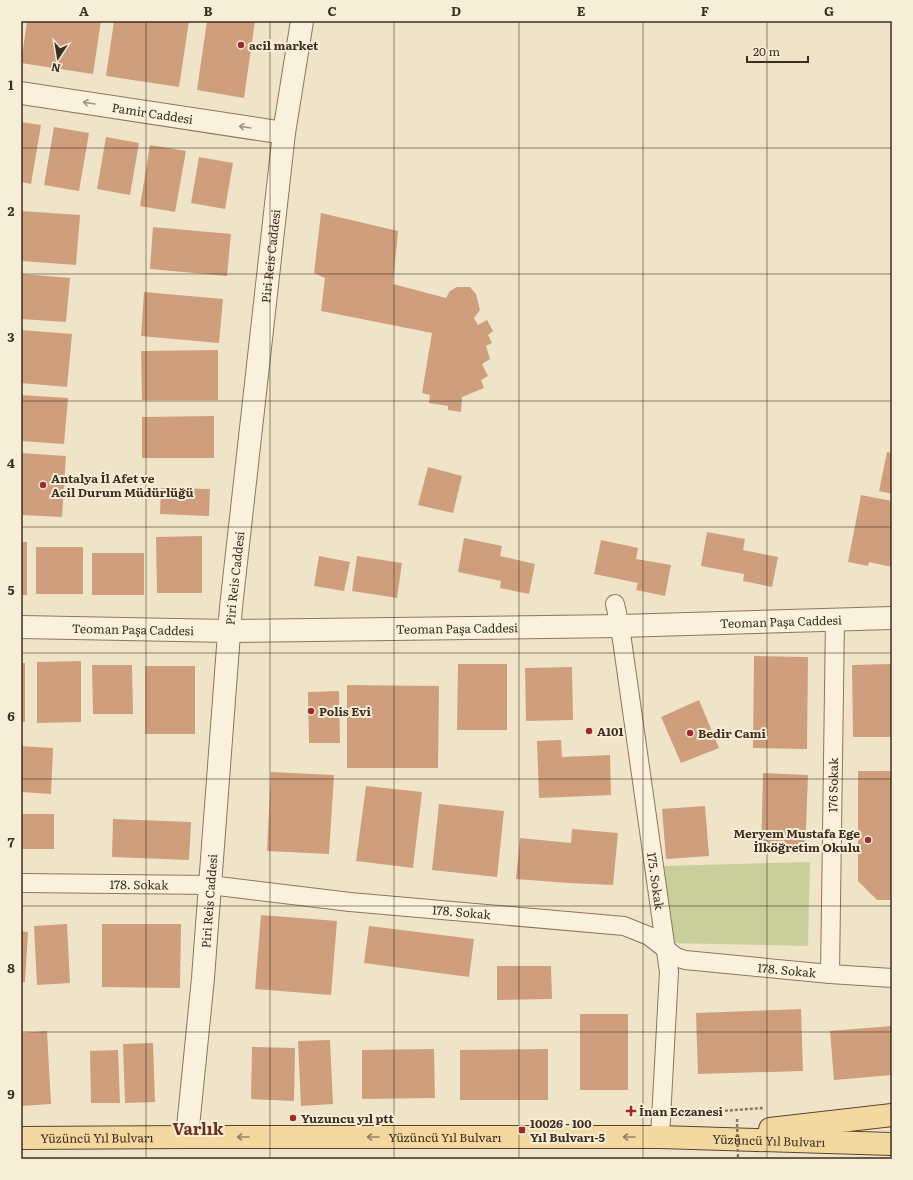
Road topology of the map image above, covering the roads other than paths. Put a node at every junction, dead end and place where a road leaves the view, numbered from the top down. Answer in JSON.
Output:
{"nodes":[{"id":1,"x":302,"y":21,"type":"edge"},
{"id":2,"x":21,"y":93,"type":"edge"},
{"id":3,"x":284,"y":133,"type":"junction"},
{"id":4,"x":615,"y":604,"type":"dead end"},
{"id":5,"x":892,"y":618,"type":"edge"},
{"id":6,"x":835,"y":619,"type":"junction"},
{"id":7,"x":620,"y":626,"type":"junction"},
{"id":8,"x":21,"y":627,"type":"edge"},
{"id":9,"x":229,"y":630,"type":"junction"},
{"id":10,"x":21,"y":883,"type":"edge"},
{"id":11,"x":210,"y":885,"type":"junction"},
{"id":12,"x":664,"y":947,"type":"junction"},
{"id":13,"x":830,"y":974,"type":"junction"},
{"id":14,"x":892,"y":978,"type":"edge"},
{"id":15,"x":892,"y":1115,"type":"edge"},
{"id":16,"x":892,"y":1127,"type":"edge"},
{"id":17,"x":187,"y":1137,"type":"junction"},
{"id":18,"x":660,"y":1137,"type":"junction"},
{"id":19,"x":21,"y":1138,"type":"edge"},
{"id":20,"x":696,"y":1138,"type":"junction"},
{"id":21,"x":892,"y":1144,"type":"edge"}],
"edges":[{"from":1,"to":3,"type":"street","name":"Piri Reis Caddesi"},
{"from":3,"to":2,"type":"street","name":"Pamir Caddesi","one_way":true},
{"from":3,"to":9,"type":"street","name":"Piri Reis Caddesi"},
{"from":4,"to":7,"type":"street","name":"175. Sokak"},
{"from":5,"to":6,"type":"street","name":"Teoman Paşa Caddesi"},
{"from":6,"to":7,"type":"street","name":"Teoman Paşa Caddesi"},
{"from":6,"to":13,"type":"street","name":"176 Sokak"},
{"from":7,"to":9,"type":"street","name":"Teoman Paşa Caddesi"},
{"from":7,"to":12,"type":"street","name":"175. Sokak"},
{"from":8,"to":9,"type":"street","name":"Teoman Paşa Caddesi"},
{"from":9,"to":11,"type":"street","name":"Piri Reis Caddesi"},
{"from":10,"to":11,"type":"street","name":"178. Sokak"},
{"from":11,"to":12,"type":"street","name":"178. Sokak"},
{"from":11,"to":17,"type":"street","name":"Piri Reis Caddesi"},
{"from":12,"to":13,"type":"street","name":"178. Sokak"},
{"from":12,"to":18,"type":"street","name":"175. Sokak"},
{"from":13,"to":14,"type":"street","name":"178. Sokak"},
{"from":15,"to":20,"type":"main road"},
{"from":16,"to":20,"type":"main road"},
{"from":18,"to":17,"type":"main road","name":"Yüzüncü Yıl Bulvarı","one_way":true},
{"from":17,"to":19,"type":"main road","name":"Yüzüncü Yıl Bulvarı"},
{"from":18,"to":20,"type":"main road","name":"Yüzüncü Yıl Bulvarı"},
{"from":20,"to":21,"type":"main road","name":"Yüzüncü Yıl Bulvarı"}]}
